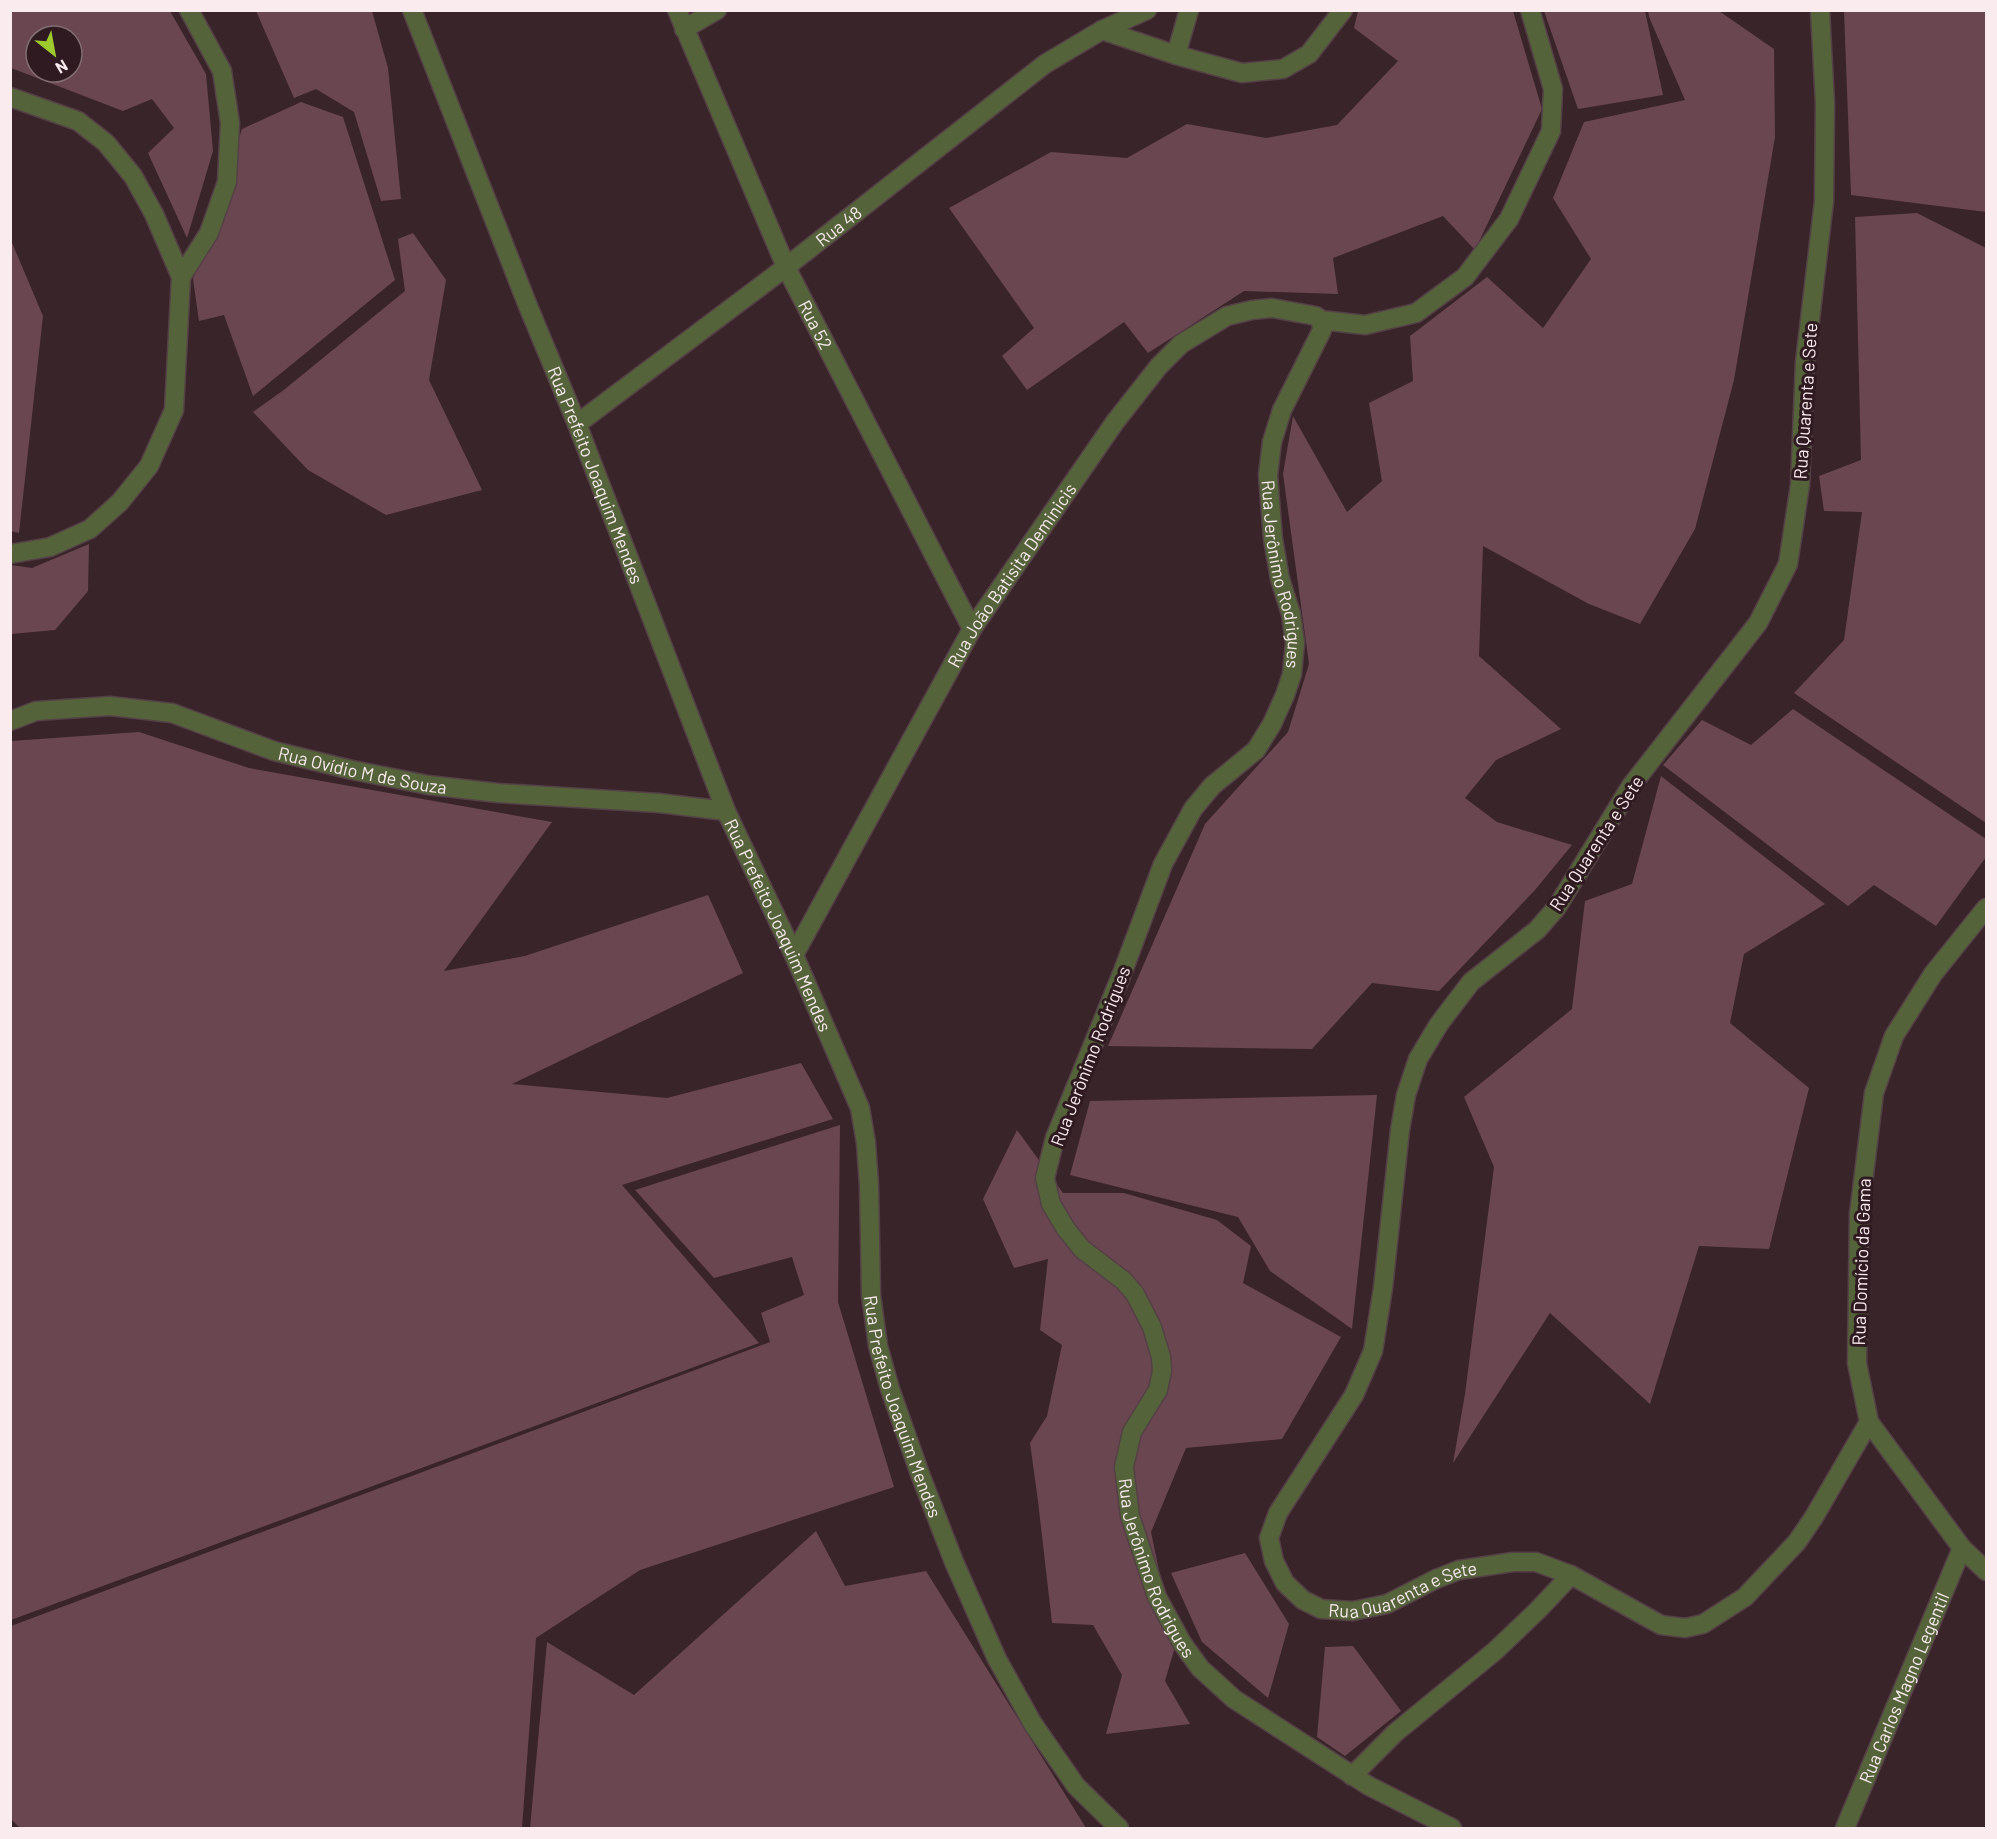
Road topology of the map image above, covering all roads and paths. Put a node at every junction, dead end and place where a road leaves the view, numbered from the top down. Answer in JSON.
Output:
{"nodes":[{"id":1,"x":189,"y":10,"type":"edge"},
{"id":2,"x":412,"y":10,"type":"edge"},
{"id":3,"x":677,"y":10,"type":"edge"},
{"id":4,"x":717,"y":10,"type":"edge"},
{"id":5,"x":1189,"y":10,"type":"edge"},
{"id":6,"x":1343,"y":10,"type":"edge"},
{"id":7,"x":1530,"y":10,"type":"edge"},
{"id":8,"x":1820,"y":10,"type":"edge"},
{"id":9,"x":1135,"y":13,"type":"edge"},
{"id":10,"x":684,"y":29,"type":"junction"},
{"id":11,"x":1102,"y":30,"type":"junction"},
{"id":12,"x":1176,"y":55,"type":"junction"},
{"id":13,"x":10,"y":97,"type":"edge"},
{"id":14,"x":786,"y":267,"type":"junction"},
{"id":15,"x":181,"y":277,"type":"junction"},
{"id":16,"x":1321,"y":320,"type":"junction"},
{"id":17,"x":577,"y":424,"type":"junction"},
{"id":18,"x":10,"y":554,"type":"edge"},
{"id":19,"x":972,"y":629,"type":"junction"},
{"id":20,"x":10,"y":721,"type":"edge"},
{"id":21,"x":726,"y":811,"type":"junction"},
{"id":22,"x":1986,"y":908,"type":"edge"},
{"id":23,"x":794,"y":955,"type":"junction"},
{"id":24,"x":1869,"y":1422,"type":"junction"},
{"id":25,"x":1962,"y":1548,"type":"junction"},
{"id":26,"x":1986,"y":1571,"type":"edge"},
{"id":27,"x":1571,"y":1575,"type":"junction"},
{"id":28,"x":1353,"y":1776,"type":"junction"},
{"id":29,"x":1119,"y":1828,"type":"edge"},
{"id":30,"x":1452,"y":1828,"type":"edge"},
{"id":31,"x":1845,"y":1828,"type":"edge"}],
"edges":[{"from":1,"to":15,"type":"street"},
{"from":2,"to":17,"type":"street","name":"Rua Prefeito Joaquim Mendes"},
{"from":3,"to":10,"type":"street","name":"Rua 52"},
{"from":4,"to":10,"type":"street"},
{"from":5,"to":12,"type":"street"},
{"from":6,"to":12,"type":"street"},
{"from":7,"to":16,"type":"street","name":"Rua João Batisita Deminicis"},
{"from":8,"to":27,"type":"street","name":"Rua Quarenta e Sete"},
{"from":9,"to":11,"type":"street","name":"Rua 48"},
{"from":10,"to":14,"type":"street","name":"Rua 52"},
{"from":11,"to":12,"type":"street"},
{"from":11,"to":14,"type":"street","name":"Rua 48"},
{"from":13,"to":15,"type":"street"},
{"from":14,"to":17,"type":"street","name":"Rua 48"},
{"from":14,"to":19,"type":"street","name":"Rua 52"},
{"from":15,"to":18,"type":"street"},
{"from":16,"to":19,"type":"street","name":"Rua João Batisita Deminicis"},
{"from":16,"to":28,"type":"street","name":"Rua Jerônimo Rodrigues"},
{"from":17,"to":21,"type":"street","name":"Rua Prefeito Joaquim Mendes"},
{"from":19,"to":23,"type":"street","name":"Rua João Batisita Deminicis"},
{"from":20,"to":21,"type":"street","name":"Rua Ovídio M de Souza"},
{"from":21,"to":23,"type":"street","name":"Rua Prefeito Joaquim Mendes"},
{"from":22,"to":24,"type":"street","name":"Rua Domício da Gama"},
{"from":23,"to":29,"type":"street","name":"Rua Prefeito Joaquim Mendes"},
{"from":24,"to":25,"type":"street","name":"Rua Domício da Gama"},
{"from":24,"to":27,"type":"street","name":"Rua Quarenta e Sete"},
{"from":25,"to":26,"type":"street","name":"Rua Domício da Gama"},
{"from":25,"to":31,"type":"street","name":"Rua Carlos Magno Legentil"},
{"from":27,"to":28,"type":"street"},
{"from":28,"to":30,"type":"street","name":"Rua Jerônimo Rodrigues"}]}
